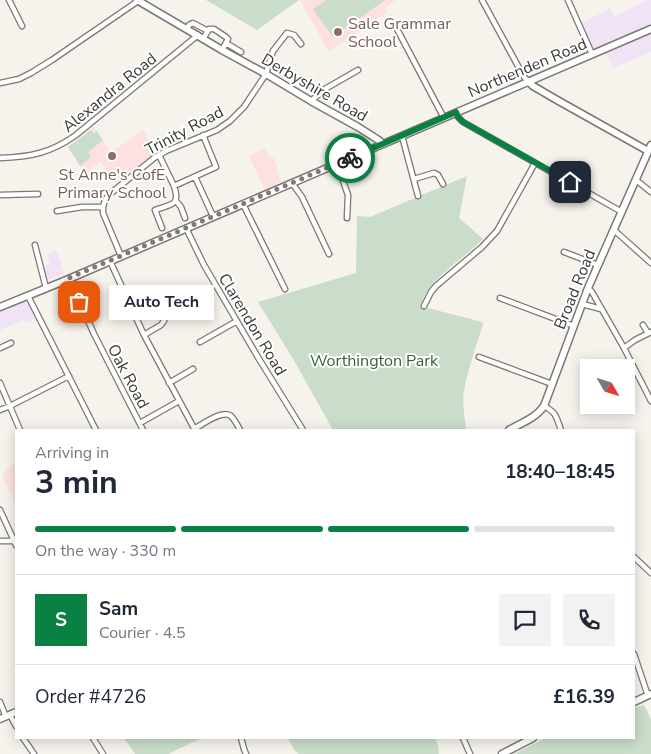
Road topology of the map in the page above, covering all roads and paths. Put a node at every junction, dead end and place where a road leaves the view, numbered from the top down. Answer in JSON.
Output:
{"nodes":[{"id":1,"x":8,"y":0,"type":"edge"},
{"id":2,"x":138,"y":0,"type":"edge"},
{"id":3,"x":568,"y":0,"type":"edge"},
{"id":4,"x":484,"y":1,"type":"edge"},
{"id":5,"x":22,"y":26,"type":"dead end"},
{"id":6,"x":187,"y":29,"type":"junction"},
{"id":7,"x":397,"y":29,"type":"dead end"},
{"id":8,"x":651,"y":29,"type":"edge"},
{"id":9,"x":208,"y":31,"type":"junction"},
{"id":10,"x":200,"y":37,"type":"junction"},
{"id":11,"x":226,"y":43,"type":"junction"},
{"id":12,"x":301,"y":44,"type":"dead end"},
{"id":13,"x":222,"y":50,"type":"junction"},
{"id":14,"x":237,"y":52,"type":"junction"},
{"id":15,"x":592,"y":54,"type":"junction"},
{"id":16,"x":358,"y":70,"type":"dead end"},
{"id":17,"x":266,"y":74,"type":"junction"},
{"id":18,"x":528,"y":81,"type":"junction"},
{"id":19,"x":0,"y":83,"type":"edge"},
{"id":20,"x":311,"y":101,"type":"junction"},
{"id":21,"x":456,"y":112,"type":"junction"},
{"id":22,"x":444,"y":118,"type":"junction"},
{"id":23,"x":203,"y":136,"type":"junction"},
{"id":24,"x":402,"y":136,"type":"junction"},
{"id":25,"x":382,"y":145,"type":"junction"},
{"id":26,"x":650,"y":148,"type":"edge"},
{"id":27,"x":160,"y":154,"type":"junction"},
{"id":28,"x":0,"y":158,"type":"edge"},
{"id":29,"x":535,"y":163,"type":"junction"},
{"id":30,"x":337,"y":164,"type":"junction"},
{"id":31,"x":195,"y":177,"type":"junction"},
{"id":32,"x":414,"y":179,"type":"junction"},
{"id":33,"x":636,"y":180,"type":"junction"},
{"id":34,"x":292,"y":183,"type":"junction"},
{"id":35,"x":443,"y":184,"type":"dead end"},
{"id":36,"x":174,"y":186,"type":"junction"},
{"id":37,"x":651,"y":192,"type":"edge"},
{"id":38,"x":38,"y":194,"type":"dead end"},
{"id":39,"x":0,"y":195,"type":"edge"},
{"id":40,"x":418,"y":196,"type":"dead end"},
{"id":41,"x":176,"y":201,"type":"junction"},
{"id":42,"x":243,"y":204,"type":"junction"},
{"id":43,"x":103,"y":207,"type":"junction"},
{"id":44,"x":57,"y":211,"type":"dead end"},
{"id":45,"x":622,"y":212,"type":"junction"},
{"id":46,"x":213,"y":216,"type":"junction"},
{"id":47,"x":185,"y":218,"type":"dead end"},
{"id":48,"x":346,"y":218,"type":"dead end"},
{"id":49,"x":162,"y":228,"type":"dead end"},
{"id":50,"x":186,"y":228,"type":"junction"},
{"id":51,"x":614,"y":230,"type":"junction"},
{"id":52,"x":35,"y":245,"type":"dead end"},
{"id":53,"x":564,"y":252,"type":"dead end"},
{"id":54,"x":329,"y":254,"type":"dead end"},
{"id":55,"x":121,"y":256,"type":"junction"},
{"id":56,"x":110,"y":260,"type":"junction"},
{"id":57,"x":651,"y":263,"type":"edge"},
{"id":58,"x":598,"y":265,"type":"junction"},
{"id":59,"x":69,"y":278,"type":"junction"},
{"id":60,"x":46,"y":288,"type":"junction"},
{"id":61,"x":285,"y":288,"type":"dead end"},
{"id":62,"x":588,"y":288,"type":"junction"},
{"id":63,"x":28,"y":296,"type":"junction"},
{"id":64,"x":500,"y":298,"type":"dead end"},
{"id":65,"x":582,"y":304,"type":"junction"},
{"id":66,"x":2,"y":305,"type":"edge"},
{"id":67,"x":424,"y":306,"type":"dead end"},
{"id":68,"x":156,"y":307,"type":"dead end"},
{"id":69,"x":601,"y":309,"type":"junction"},
{"id":70,"x":237,"y":321,"type":"junction"},
{"id":71,"x":643,"y":325,"type":"dead end"},
{"id":72,"x":574,"y":326,"type":"junction"},
{"id":73,"x":649,"y":333,"type":"edge"},
{"id":74,"x":144,"y":335,"type":"junction"},
{"id":75,"x":200,"y":342,"type":"dead end"},
{"id":76,"x":11,"y":343,"type":"dead end"},
{"id":77,"x":0,"y":348,"type":"edge"},
{"id":78,"x":624,"y":348,"type":"junction"},
{"id":79,"x":479,"y":357,"type":"dead end"},
{"id":80,"x":193,"y":369,"type":"dead end"},
{"id":81,"x":69,"y":376,"type":"junction"},
{"id":82,"x":0,"y":383,"type":"edge"},
{"id":83,"x":169,"y":383,"type":"junction"},
{"id":84,"x":552,"y":384,"type":"junction"},
{"id":85,"x":651,"y":400,"type":"edge"},
{"id":86,"x":179,"y":401,"type":"junction"},
{"id":87,"x":10,"y":406,"type":"junction"},
{"id":88,"x":544,"y":406,"type":"junction"},
{"id":89,"x":0,"y":410,"type":"edge"},
{"id":90,"x":140,"y":423,"type":"junction"},
{"id":91,"x":20,"y":429,"type":"edge"},
{"id":92,"x":96,"y":429,"type":"edge"},
{"id":93,"x":143,"y":429,"type":"edge"},
{"id":94,"x":195,"y":429,"type":"edge"},
{"id":95,"x":239,"y":429,"type":"edge"},
{"id":96,"x":302,"y":429,"type":"edge"},
{"id":97,"x":511,"y":429,"type":"edge"},
{"id":98,"x":561,"y":429,"type":"edge"},
{"id":99,"x":0,"y":510,"type":"edge"},
{"id":100,"x":0,"y":541,"type":"edge"},
{"id":101,"x":15,"y":541,"type":"edge"},
{"id":102,"x":15,"y":543,"type":"edge"},
{"id":103,"x":635,"y":558,"type":"edge"},
{"id":104,"x":651,"y":572,"type":"edge"},
{"id":105,"x":635,"y":657,"type":"edge"},
{"id":106,"x":650,"y":695,"type":"edge"},
{"id":107,"x":0,"y":702,"type":"edge"},
{"id":108,"x":635,"y":702,"type":"edge"},
{"id":109,"x":8,"y":716,"type":"edge"},
{"id":110,"x":24,"y":739,"type":"edge"},
{"id":111,"x":94,"y":739,"type":"edge"},
{"id":112,"x":242,"y":739,"type":"edge"},
{"id":113,"x":463,"y":739,"type":"edge"},
{"id":114,"x":531,"y":739,"type":"edge"},
{"id":115,"x":244,"y":752,"type":"edge"},
{"id":116,"x":34,"y":754,"type":"edge"},
{"id":117,"x":103,"y":754,"type":"edge"},
{"id":118,"x":470,"y":754,"type":"edge"},
{"id":119,"x":502,"y":754,"type":"edge"}],
"edges":[{"from":1,"to":5,"type":"street"},
{"from":2,"to":6,"type":"main road","name":"Derbyshire Road"},
{"from":2,"to":19,"type":"street"},
{"from":3,"to":15,"type":"street"},
{"from":4,"to":18,"type":"street"},
{"from":6,"to":9,"type":"street","name":"Derbyshire Road"},
{"from":6,"to":10,"type":"main road","name":"Derbyshire Road"},
{"from":7,"to":22,"type":"street"},
{"from":8,"to":15,"type":"main road","name":"Northenden Road"},
{"from":9,"to":10,"type":"street"},
{"from":9,"to":11,"type":"street","name":"Derbyshire Road"},
{"from":10,"to":13,"type":"main road","name":"Derbyshire Road"},
{"from":10,"to":28,"type":"street","name":"Alexandra Road"},
{"from":11,"to":13,"type":"street"},
{"from":11,"to":14,"type":"street","name":"Derbyshire Road"},
{"from":12,"to":17,"type":"street","name":"Trinity Road"},
{"from":13,"to":14,"type":"main road","name":"Derbyshire Road"},
{"from":14,"to":17,"type":"main road","name":"Derbyshire Road"},
{"from":15,"to":18,"type":"main road","name":"Northenden Road"},
{"from":16,"to":20,"type":"street"},
{"from":17,"to":20,"type":"main road","name":"Derbyshire Road"},
{"from":17,"to":23,"type":"street","name":"Trinity Road"},
{"from":18,"to":21,"type":"main road","name":"Northenden Road"},
{"from":18,"to":26,"type":"main road"},
{"from":20,"to":25,"type":"main road","name":"Derbyshire Road"},
{"from":21,"to":22,"type":"main road","name":"Northenden Road"},
{"from":21,"to":29,"type":"street"},
{"from":22,"to":24,"type":"main road","name":"Northenden Road"},
{"from":23,"to":27,"type":"street","name":"Trinity Road"},
{"from":23,"to":31,"type":"street"},
{"from":24,"to":25,"type":"main road","name":"Northenden Road"},
{"from":24,"to":32,"type":"street"},
{"from":25,"to":30,"type":"main road","name":"Northenden Road"},
{"from":26,"to":33,"type":"main road","name":"Broad Road"},
{"from":27,"to":36,"type":"street"},
{"from":27,"to":43,"type":"street","name":"Trinity Road"},
{"from":29,"to":45,"type":"street"},
{"from":29,"to":67,"type":"street"},
{"from":30,"to":34,"type":"main road","name":"Northenden Road"},
{"from":30,"to":48,"type":"street"},
{"from":31,"to":36,"type":"street"},
{"from":31,"to":46,"type":"street"},
{"from":32,"to":35,"type":"street"},
{"from":32,"to":40,"type":"street"},
{"from":33,"to":37,"type":"street"},
{"from":33,"to":45,"type":"main road","name":"Broad Road"},
{"from":34,"to":42,"type":"main road","name":"Northenden Road"},
{"from":34,"to":54,"type":"street"},
{"from":36,"to":41,"type":"street"},
{"from":38,"to":39,"type":"street"},
{"from":41,"to":47,"type":"street"},
{"from":41,"to":49,"type":"street"},
{"from":42,"to":46,"type":"main road","name":"Northenden Road"},
{"from":42,"to":61,"type":"street"},
{"from":43,"to":44,"type":"street"},
{"from":43,"to":55,"type":"street"},
{"from":45,"to":51,"type":"main road","name":"Broad Road"},
{"from":46,"to":50,"type":"main road","name":"Northenden Road"},
{"from":50,"to":55,"type":"main road","name":"Northenden Road"},
{"from":50,"to":70,"type":"street","name":"Clarendon Road"},
{"from":51,"to":57,"type":"street"},
{"from":51,"to":58,"type":"main road","name":"Broad Road"},
{"from":52,"to":60,"type":"street"},
{"from":53,"to":58,"type":"street"},
{"from":55,"to":56,"type":"main road","name":"Northenden Road"},
{"from":56,"to":59,"type":"main road","name":"Northenden Road"},
{"from":56,"to":74,"type":"street"},
{"from":58,"to":62,"type":"main road","name":"Broad Road"},
{"from":59,"to":60,"type":"main road","name":"Northenden Road"},
{"from":59,"to":90,"type":"street","name":"Oak Road"},
{"from":60,"to":63,"type":"main road","name":"Northenden Road"},
{"from":62,"to":65,"type":"main road","name":"Broad Road"},
{"from":62,"to":69,"type":"street"},
{"from":63,"to":66,"type":"main road","name":"Northenden Road"},
{"from":63,"to":81,"type":"street"},
{"from":64,"to":72,"type":"street"},
{"from":65,"to":69,"type":"street"},
{"from":65,"to":72,"type":"main road","name":"Broad Road"},
{"from":68,"to":74,"type":"street"},
{"from":69,"to":78,"type":"street"},
{"from":70,"to":75,"type":"street"},
{"from":70,"to":96,"type":"street","name":"Clarendon Road"},
{"from":71,"to":73,"type":"street"},
{"from":72,"to":84,"type":"main road","name":"Broad Road"},
{"from":73,"to":78,"type":"street"},
{"from":74,"to":83,"type":"street"},
{"from":76,"to":77,"type":"street"},
{"from":78,"to":85,"type":"street"},
{"from":79,"to":84,"type":"street"},
{"from":80,"to":83,"type":"street"},
{"from":81,"to":87,"type":"street"},
{"from":81,"to":92,"type":"street"},
{"from":82,"to":87,"type":"street"},
{"from":83,"to":86,"type":"street"},
{"from":84,"to":88,"type":"main road","name":"Broad Road"},
{"from":86,"to":90,"type":"street"},
{"from":86,"to":94,"type":"street"},
{"from":87,"to":89,"type":"street"},
{"from":87,"to":91,"type":"street"},
{"from":88,"to":97,"type":"main road"},
{"from":88,"to":98,"type":"street"},
{"from":90,"to":93,"type":"street","name":"Oak Road"},
{"from":94,"to":95,"type":"street"},
{"from":99,"to":101,"type":"street"},
{"from":100,"to":102,"type":"street"},
{"from":103,"to":104,"type":"street"},
{"from":105,"to":106,"type":"street"},
{"from":106,"to":108,"type":"main road"},
{"from":107,"to":109,"type":"street"},
{"from":110,"to":116,"type":"street"},
{"from":111,"to":117,"type":"street"},
{"from":112,"to":115,"type":"street"},
{"from":113,"to":118,"type":"street"},
{"from":114,"to":119,"type":"main road"}]}
